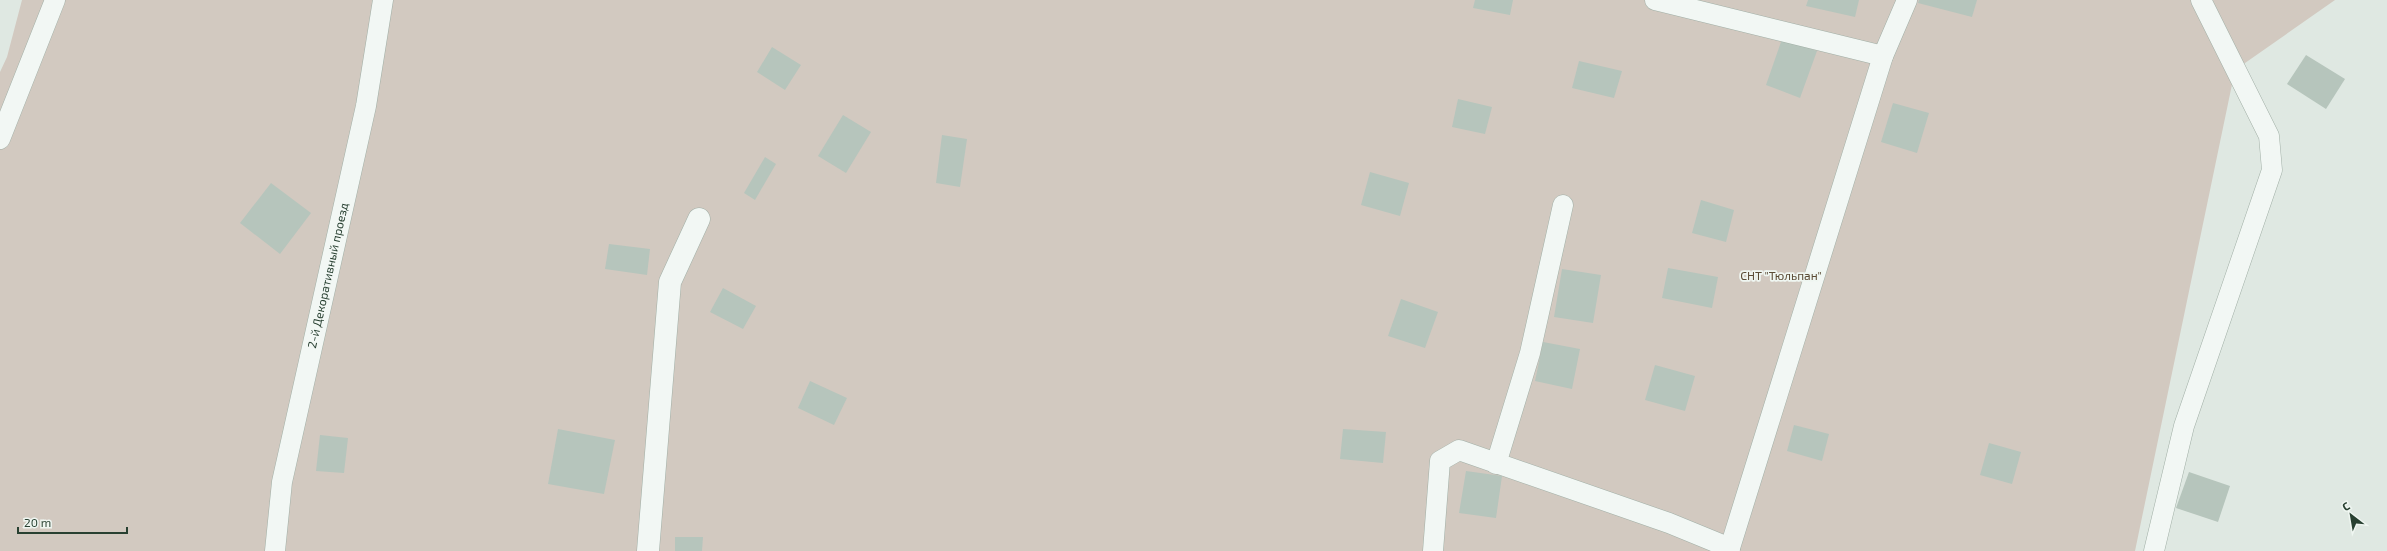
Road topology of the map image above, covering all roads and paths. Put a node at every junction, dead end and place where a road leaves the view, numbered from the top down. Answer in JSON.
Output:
{"nodes":[{"id":1,"x":55,"y":0,"type":"edge"},
{"id":2,"x":383,"y":0,"type":"edge"},
{"id":3,"x":1655,"y":0,"type":"edge"},
{"id":4,"x":1906,"y":0,"type":"edge"},
{"id":5,"x":2201,"y":0,"type":"edge"},
{"id":6,"x":1883,"y":56,"type":"junction"},
{"id":7,"x":0,"y":139,"type":"edge"},
{"id":8,"x":1563,"y":205,"type":"dead end"},
{"id":9,"x":699,"y":220,"type":"dead end"},
{"id":10,"x":1496,"y":464,"type":"junction"},
{"id":11,"x":1730,"y":550,"type":"edge"},
{"id":12,"x":275,"y":551,"type":"edge"},
{"id":13,"x":648,"y":551,"type":"edge"},
{"id":14,"x":1433,"y":551,"type":"edge"},
{"id":15,"x":2154,"y":551,"type":"edge"}],
"edges":[{"from":1,"to":7,"type":"lane"},
{"from":2,"to":12,"type":"lane","name":"2-й Декоративный проезд"},
{"from":3,"to":6,"type":"lane"},
{"from":4,"to":6,"type":"lane"},
{"from":5,"to":15,"type":"lane"},
{"from":6,"to":11,"type":"lane"},
{"from":8,"to":10,"type":"lane"},
{"from":9,"to":13,"type":"street"},
{"from":10,"to":11,"type":"lane"},
{"from":10,"to":14,"type":"lane"}]}
